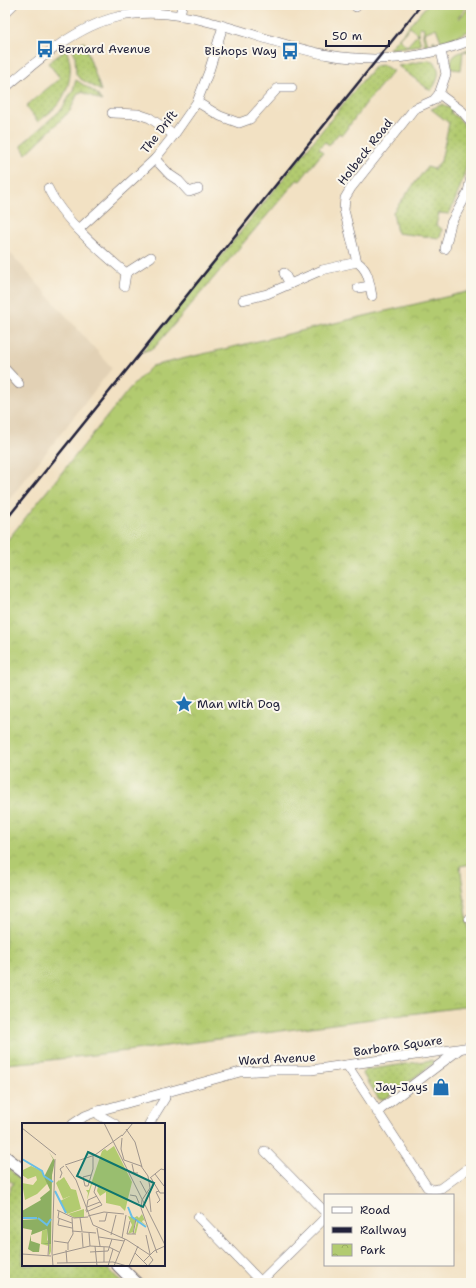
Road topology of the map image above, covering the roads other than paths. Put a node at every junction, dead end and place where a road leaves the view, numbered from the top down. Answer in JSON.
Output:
{"nodes":[{"id":1,"x":13,"y":5,"type":"edge"},
{"id":2,"x":182,"y":5,"type":"edge"},
{"id":3,"x":5,"y":13,"type":"edge"},
{"id":4,"x":180,"y":16,"type":"junction"},
{"id":5,"x":223,"y":26,"type":"junction"},
{"id":6,"x":471,"y":40,"type":"edge"},
{"id":7,"x":441,"y":51,"type":"junction"},
{"id":8,"x":5,"y":88,"type":"edge"},
{"id":9,"x":292,"y":88,"type":"dead end"},
{"id":10,"x":439,"y":94,"type":"junction"},
{"id":11,"x":197,"y":102,"type":"junction"},
{"id":12,"x":112,"y":113,"type":"dead end"},
{"id":13,"x":471,"y":122,"type":"edge"},
{"id":14,"x":174,"y":135,"type":"junction"},
{"id":15,"x":155,"y":159,"type":"junction"},
{"id":16,"x":471,"y":177,"type":"edge"},
{"id":17,"x":48,"y":188,"type":"dead end"},
{"id":18,"x":198,"y":189,"type":"dead end"},
{"id":19,"x":469,"y":192,"type":"edge"},
{"id":20,"x":79,"y":229,"type":"junction"},
{"id":21,"x":445,"y":249,"type":"dead end"},
{"id":22,"x":151,"y":257,"type":"dead end"},
{"id":23,"x":357,"y":262,"type":"junction"},
{"id":24,"x":126,"y":273,"type":"junction"},
{"id":25,"x":284,"y":273,"type":"dead end"},
{"id":26,"x":290,"y":284,"type":"junction"},
{"id":27,"x":124,"y":286,"type":"dead end"},
{"id":28,"x":370,"y":286,"type":"junction"},
{"id":29,"x":358,"y":288,"type":"dead end"},
{"id":30,"x":372,"y":296,"type":"dead end"},
{"id":31,"x":243,"y":300,"type":"dead end"},
{"id":32,"x":5,"y":369,"type":"edge"},
{"id":33,"x":19,"y":384,"type":"dead end"},
{"id":34,"x":471,"y":1047,"type":"edge"},
{"id":35,"x":461,"y":1048,"type":"junction"},
{"id":36,"x":347,"y":1065,"type":"junction"},
{"id":37,"x":163,"y":1093,"type":"junction"},
{"id":38,"x":98,"y":1111,"type":"junction"},
{"id":39,"x":377,"y":1112,"type":"junction"},
{"id":40,"x":74,"y":1123,"type":"edge"},
{"id":41,"x":113,"y":1123,"type":"edge"},
{"id":42,"x":150,"y":1123,"type":"edge"},
{"id":43,"x":265,"y":1151,"type":"dead end"},
{"id":44,"x":5,"y":1157,"type":"edge"},
{"id":45,"x":471,"y":1166,"type":"edge"},
{"id":46,"x":22,"y":1170,"type":"edge"},
{"id":47,"x":324,"y":1211,"type":"edge"},
{"id":48,"x":198,"y":1218,"type":"dead end"},
{"id":49,"x":324,"y":1219,"type":"edge"},
{"id":50,"x":119,"y":1266,"type":"edge"},
{"id":51,"x":260,"y":1282,"type":"edge"},
{"id":52,"x":136,"y":1283,"type":"edge"}],
"edges":[{"from":1,"to":3,"type":"street"},
{"from":2,"to":4,"type":"street"},
{"from":4,"to":5,"type":"street"},
{"from":4,"to":8,"type":"street"},
{"from":5,"to":7,"type":"street"},
{"from":5,"to":11,"type":"street","name":"The Drift"},
{"from":6,"to":7,"type":"street"},
{"from":7,"to":10,"type":"street"},
{"from":9,"to":11,"type":"street"},
{"from":10,"to":13,"type":"street"},
{"from":10,"to":23,"type":"street","name":"Holbeck Road"},
{"from":11,"to":14,"type":"street","name":"The Drift"},
{"from":12,"to":14,"type":"street"},
{"from":14,"to":15,"type":"street","name":"The Drift"},
{"from":15,"to":18,"type":"street"},
{"from":15,"to":20,"type":"street","name":"The Drift"},
{"from":16,"to":19,"type":"street"},
{"from":17,"to":20,"type":"street"},
{"from":19,"to":21,"type":"street"},
{"from":20,"to":24,"type":"street"},
{"from":22,"to":24,"type":"street"},
{"from":23,"to":26,"type":"street"},
{"from":23,"to":28,"type":"street","name":"Holbeck Road"},
{"from":24,"to":27,"type":"street"},
{"from":25,"to":26,"type":"street"},
{"from":26,"to":31,"type":"street"},
{"from":28,"to":29,"type":"street"},
{"from":28,"to":30,"type":"street","name":"Holbeck Road"},
{"from":32,"to":33,"type":"street"},
{"from":34,"to":35,"type":"street","name":"Barbara Square"},
{"from":35,"to":36,"type":"street","name":"Barbara Square"},
{"from":35,"to":39,"type":"street","name":"Barbara Square"},
{"from":36,"to":37,"type":"street","name":"Ward Avenue"},
{"from":36,"to":39,"type":"street","name":"Barbara Square"},
{"from":37,"to":38,"type":"street","name":"Ward Avenue"},
{"from":37,"to":42,"type":"street"},
{"from":38,"to":40,"type":"street","name":"Ward Avenue"},
{"from":38,"to":41,"type":"street"},
{"from":39,"to":45,"type":"street","name":"Barbara Square"},
{"from":43,"to":47,"type":"street"},
{"from":44,"to":46,"type":"main road"},
{"from":48,"to":51,"type":"street"},
{"from":49,"to":51,"type":"street"},
{"from":50,"to":52,"type":"main road"}]}
